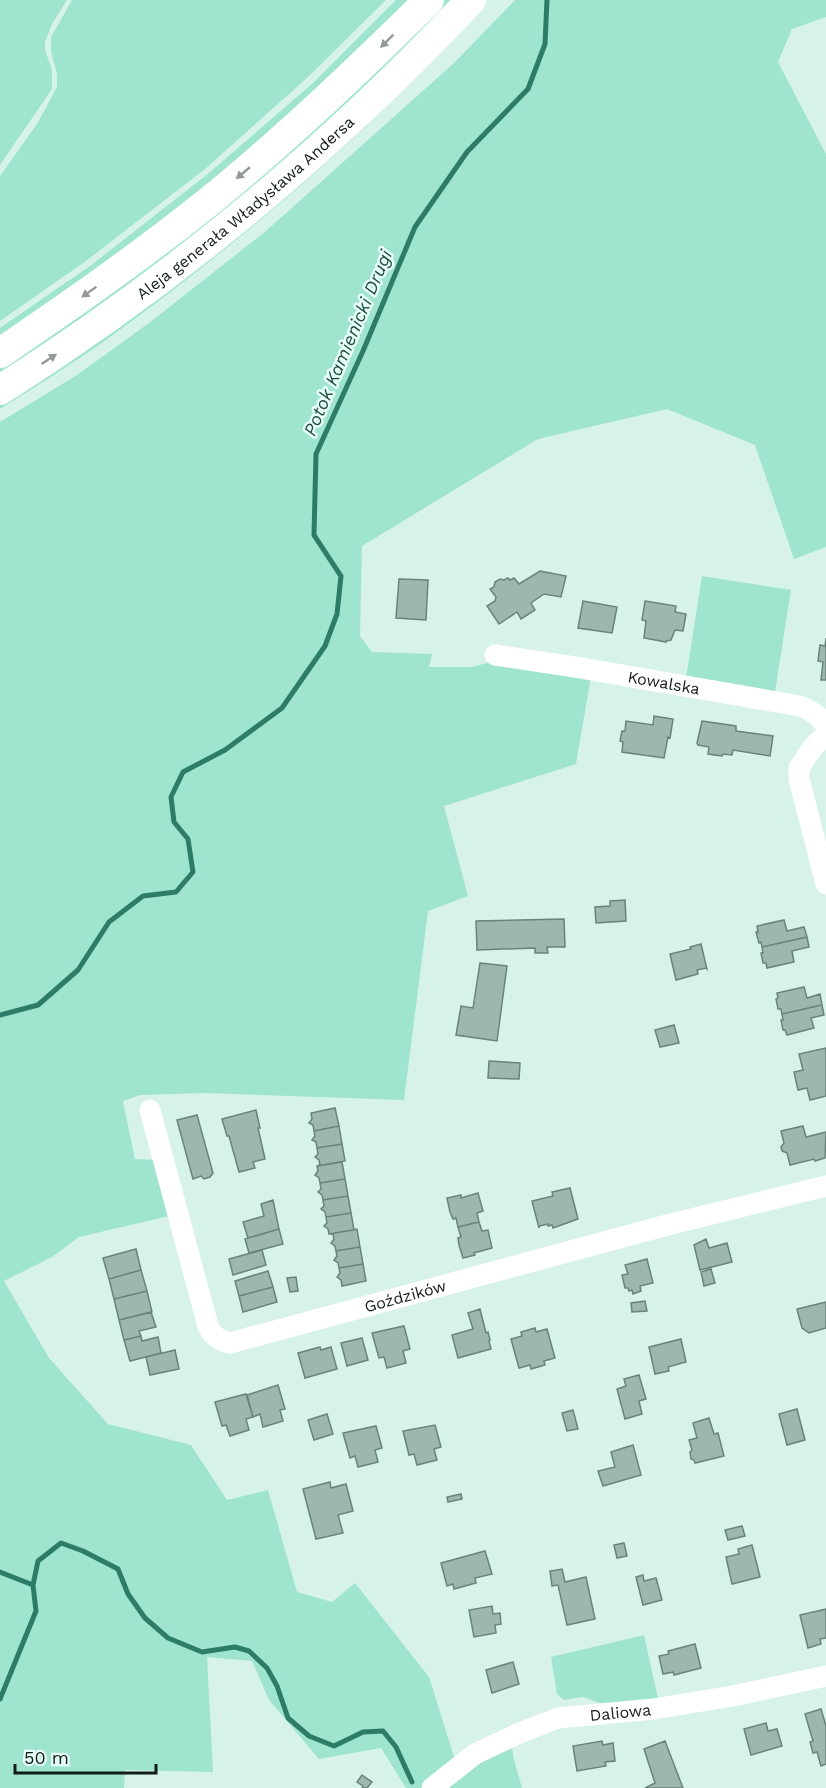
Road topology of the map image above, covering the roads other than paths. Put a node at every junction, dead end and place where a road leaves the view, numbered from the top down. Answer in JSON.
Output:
{"nodes":[{"id":1,"x":429,"y":0,"type":"edge"},
{"id":2,"x":471,"y":0,"type":"edge"},
{"id":3,"x":0,"y":353,"type":"edge"},
{"id":4,"x":0,"y":390,"type":"edge"},
{"id":5,"x":495,"y":655,"type":"dead end"},
{"id":6,"x":826,"y":725,"type":"edge"},
{"id":7,"x":826,"y":735,"type":"edge"},
{"id":8,"x":826,"y":884,"type":"edge"},
{"id":9,"x":150,"y":1110,"type":"dead end"},
{"id":10,"x":826,"y":1186,"type":"edge"},
{"id":11,"x":826,"y":1676,"type":"edge"},
{"id":12,"x":432,"y":1788,"type":"edge"}],
"edges":[{"from":1,"to":3,"type":"main road","name":"Aleja generała Władysława Andersa","one_way":true},
{"from":4,"to":2,"type":"main road","name":"Aleja generała Władysława Andersa","one_way":true},
{"from":5,"to":6,"type":"street","name":"Kowalska"},
{"from":7,"to":8,"type":"street"},
{"from":9,"to":10,"type":"street","name":"Goździków"},
{"from":11,"to":12,"type":"street","name":"Daliowa"}]}
